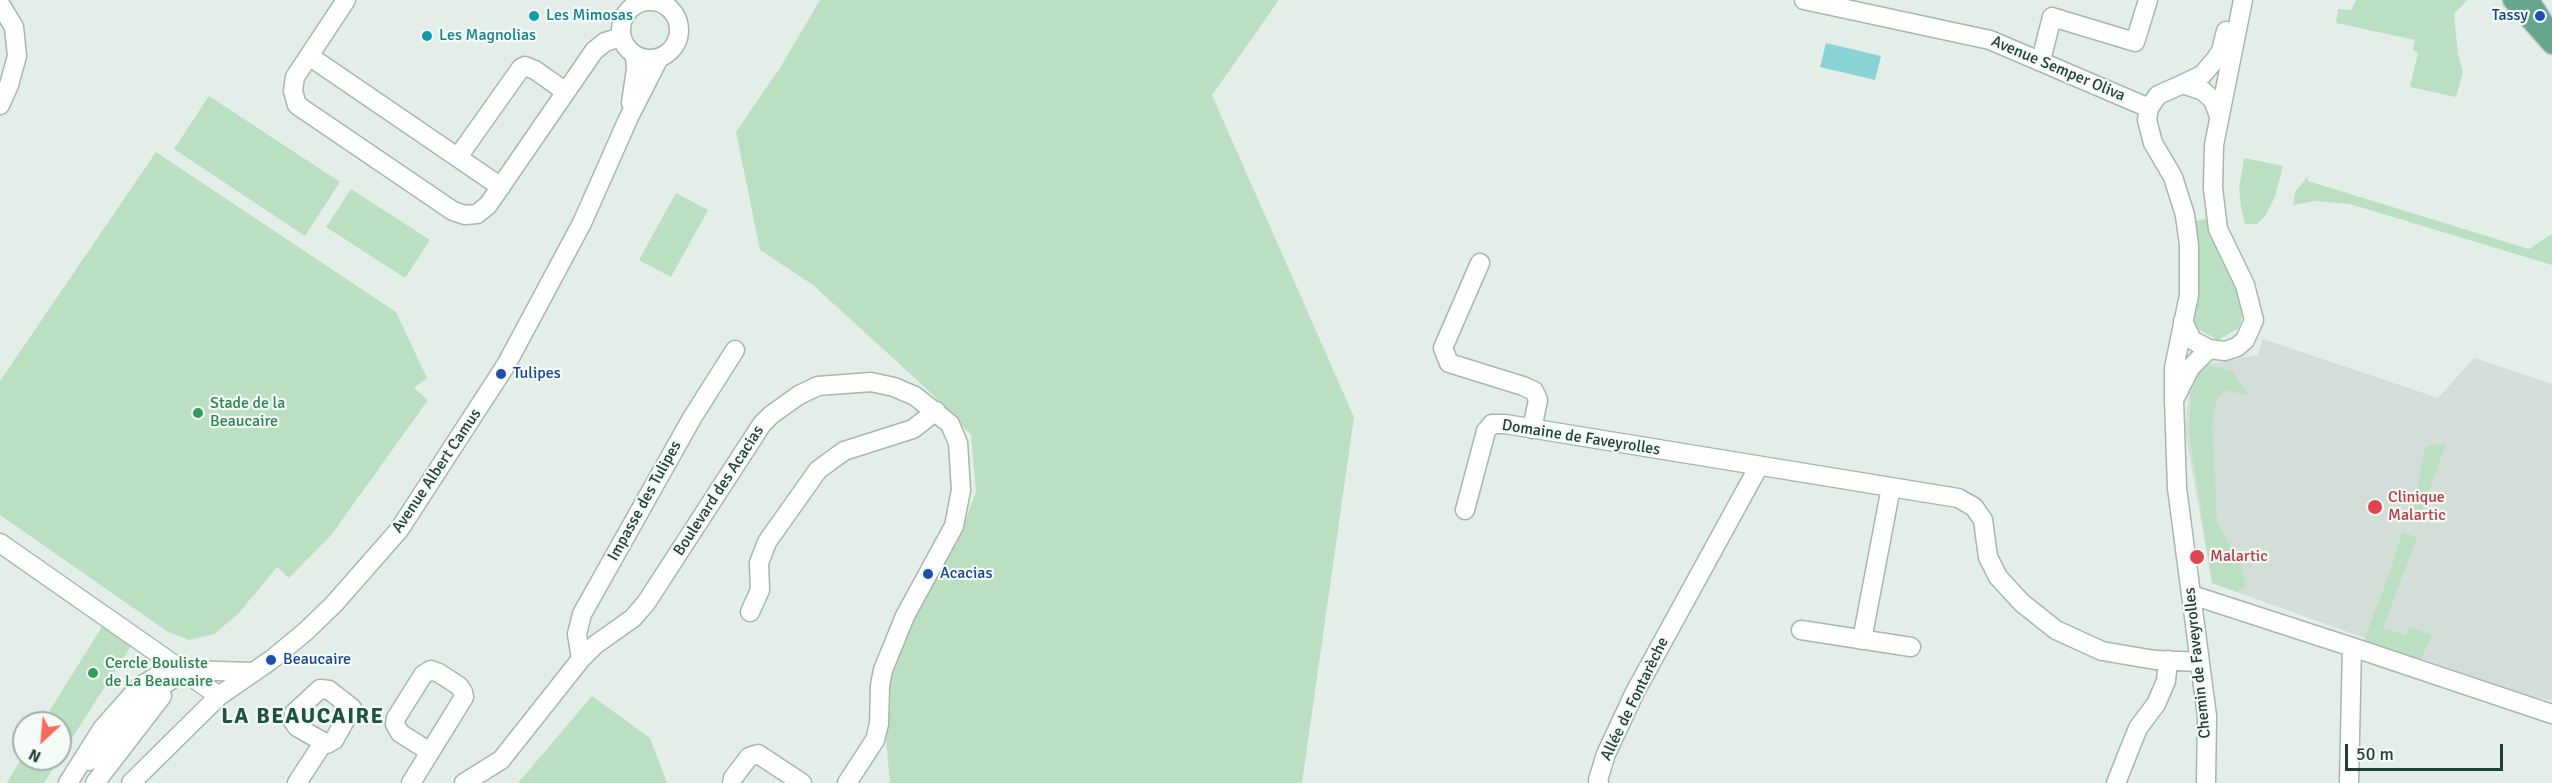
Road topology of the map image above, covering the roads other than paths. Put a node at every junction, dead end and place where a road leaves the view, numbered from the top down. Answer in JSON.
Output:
{"nodes":[{"id":1,"x":346,"y":0,"type":"edge"},
{"id":2,"x":682,"y":0,"type":"edge"},
{"id":3,"x":1804,"y":0,"type":"edge"},
{"id":4,"x":2148,"y":0,"type":"edge"},
{"id":5,"x":2232,"y":0,"type":"edge"},
{"id":6,"x":2243,"y":0,"type":"edge"},
{"id":7,"x":2512,"y":0,"type":"edge"},
{"id":8,"x":2530,"y":0,"type":"edge"},
{"id":9,"x":639,"y":2,"type":"edge"},
{"id":10,"x":1825,"y":2,"type":"edge"},
{"id":11,"x":0,"y":4,"type":"edge"},
{"id":12,"x":679,"y":26,"type":"junction"},
{"id":13,"x":2552,"y":36,"type":"edge"},
{"id":14,"x":621,"y":37,"type":"junction"},
{"id":15,"x":2552,"y":45,"type":"edge"},
{"id":16,"x":309,"y":56,"type":"junction"},
{"id":17,"x":635,"y":56,"type":"junction"},
{"id":18,"x":659,"y":58,"type":"junction"},
{"id":19,"x":2041,"y":60,"type":"junction"},
{"id":20,"x":2183,"y":84,"type":"junction"},
{"id":21,"x":566,"y":92,"type":"junction"},
{"id":22,"x":0,"y":105,"type":"edge"},
{"id":23,"x":2149,"y":108,"type":"junction"},
{"id":24,"x":2219,"y":116,"type":"junction"},
{"id":25,"x":629,"y":117,"type":"junction"},
{"id":26,"x":458,"y":158,"type":"junction"},
{"id":27,"x":501,"y":187,"type":"junction"},
{"id":28,"x":1480,"y":263,"type":"dead end"},
{"id":29,"x":2183,"y":321,"type":"junction"},
{"id":30,"x":2209,"y":349,"type":"junction"},
{"id":31,"x":735,"y":350,"type":"dead end"},
{"id":32,"x":2174,"y":400,"type":"junction"},
{"id":33,"x":936,"y":411,"type":"junction"},
{"id":34,"x":1533,"y":429,"type":"junction"},
{"id":35,"x":1759,"y":466,"type":"junction"},
{"id":36,"x":1891,"y":487,"type":"junction"},
{"id":37,"x":1465,"y":510,"type":"dead end"},
{"id":38,"x":0,"y":543,"type":"edge"},
{"id":39,"x":2192,"y":595,"type":"junction"},
{"id":40,"x":750,"y":612,"type":"dead end"},
{"id":41,"x":1801,"y":630,"type":"dead end"},
{"id":42,"x":1863,"y":640,"type":"junction"},
{"id":43,"x":1911,"y":647,"type":"dead end"},
{"id":44,"x":2352,"y":647,"type":"junction"},
{"id":45,"x":581,"y":659,"type":"junction"},
{"id":46,"x":2168,"y":660,"type":"junction"},
{"id":47,"x":2200,"y":662,"type":"junction"},
{"id":48,"x":185,"y":670,"type":"junction"},
{"id":49,"x":252,"y":672,"type":"junction"},
{"id":50,"x":219,"y":696,"type":"junction"},
{"id":51,"x":2552,"y":714,"type":"edge"},
{"id":52,"x":322,"y":743,"type":"dead end"},
{"id":53,"x":430,"y":752,"type":"dead end"},
{"id":54,"x":73,"y":776,"type":"edge"},
{"id":55,"x":473,"y":781,"type":"edge"},
{"id":56,"x":95,"y":783,"type":"edge"},
{"id":57,"x":131,"y":783,"type":"edge"},
{"id":58,"x":297,"y":783,"type":"edge"},
{"id":59,"x":411,"y":783,"type":"edge"},
{"id":60,"x":732,"y":783,"type":"edge"},
{"id":61,"x":802,"y":783,"type":"edge"},
{"id":62,"x":848,"y":783,"type":"edge"},
{"id":63,"x":1599,"y":783,"type":"edge"},
{"id":64,"x":2116,"y":783,"type":"edge"},
{"id":65,"x":2206,"y":783,"type":"edge"},
{"id":66,"x":2349,"y":783,"type":"edge"}],
"edges":[{"from":1,"to":16,"type":"street"},
{"from":2,"to":12,"type":"street"},
{"from":3,"to":10,"type":"street","name":"Avenue Semper Oliva"},
{"from":4,"to":19,"type":"street"},
{"from":5,"to":20,"type":"street"},
{"from":6,"to":24,"type":"street"},
{"from":7,"to":15,"type":"main road"},
{"from":8,"to":13,"type":"main road"},
{"from":9,"to":12,"type":"street"},
{"from":9,"to":14,"type":"street"},
{"from":10,"to":19,"type":"street","name":"Avenue Semper Oliva"},
{"from":11,"to":22,"type":"street"},
{"from":12,"to":18,"type":"street"},
{"from":14,"to":17,"type":"street"},
{"from":14,"to":21,"type":"street"},
{"from":16,"to":26,"type":"street"},
{"from":16,"to":27,"type":"street"},
{"from":17,"to":18,"type":"street"},
{"from":17,"to":25,"type":"street","name":"Avenue Albert Camus"},
{"from":18,"to":25,"type":"street","name":"Avenue Albert Camus"},
{"from":19,"to":23,"type":"street","name":"Avenue Semper Oliva"},
{"from":20,"to":23,"type":"street"},
{"from":20,"to":24,"type":"street"},
{"from":21,"to":26,"type":"street"},
{"from":21,"to":27,"type":"street"},
{"from":23,"to":29,"type":"street","name":"Chemin de Faveyrolles"},
{"from":24,"to":30,"type":"street"},
{"from":25,"to":49,"type":"street","name":"Avenue Albert Camus"},
{"from":26,"to":27,"type":"street"},
{"from":28,"to":34,"type":"street"},
{"from":29,"to":30,"type":"street"},
{"from":29,"to":32,"type":"street","name":"Chemin de Faveyrolles"},
{"from":30,"to":32,"type":"street","name":"Chemin de Faveyrolles"},
{"from":31,"to":45,"type":"street","name":"Impasse des Tulipes"},
{"from":32,"to":39,"type":"street","name":"Chemin de Faveyrolles"},
{"from":33,"to":40,"type":"street"},
{"from":33,"to":45,"type":"street","name":"Boulevard des Acacias"},
{"from":33,"to":62,"type":"street","name":"Boulevard des Acacias"},
{"from":34,"to":35,"type":"street","name":"Domaine de Faveyrolles"},
{"from":34,"to":37,"type":"street","name":"Domaine de Faveyrolles"},
{"from":35,"to":36,"type":"street","name":"Domaine de Faveyrolles"},
{"from":35,"to":63,"type":"street","name":"Allée de Fontarèche"},
{"from":36,"to":42,"type":"street"},
{"from":36,"to":46,"type":"street","name":"Domaine de Faveyrolles"},
{"from":38,"to":48,"type":"street"},
{"from":39,"to":44,"type":"street"},
{"from":39,"to":47,"type":"street","name":"Chemin de Faveyrolles"},
{"from":41,"to":42,"type":"street"},
{"from":42,"to":43,"type":"street"},
{"from":44,"to":51,"type":"street"},
{"from":44,"to":66,"type":"street"},
{"from":45,"to":55,"type":"street","name":"Boulevard des Acacias"},
{"from":46,"to":47,"type":"street","name":"Domaine de Faveyrolles"},
{"from":46,"to":64,"type":"street"},
{"from":47,"to":65,"type":"street","name":"Chemin de Faveyrolles"},
{"from":48,"to":49,"type":"street"},
{"from":48,"to":50,"type":"street"},
{"from":48,"to":54,"type":"street"},
{"from":48,"to":56,"type":"street"},
{"from":49,"to":50,"type":"street","name":"Avenue Albert Camus"},
{"from":50,"to":57,"type":"street","name":"Avenue Albert Camus"},
{"from":52,"to":58,"type":"street"},
{"from":53,"to":59,"type":"street"},
{"from":60,"to":61,"type":"street"}]}
